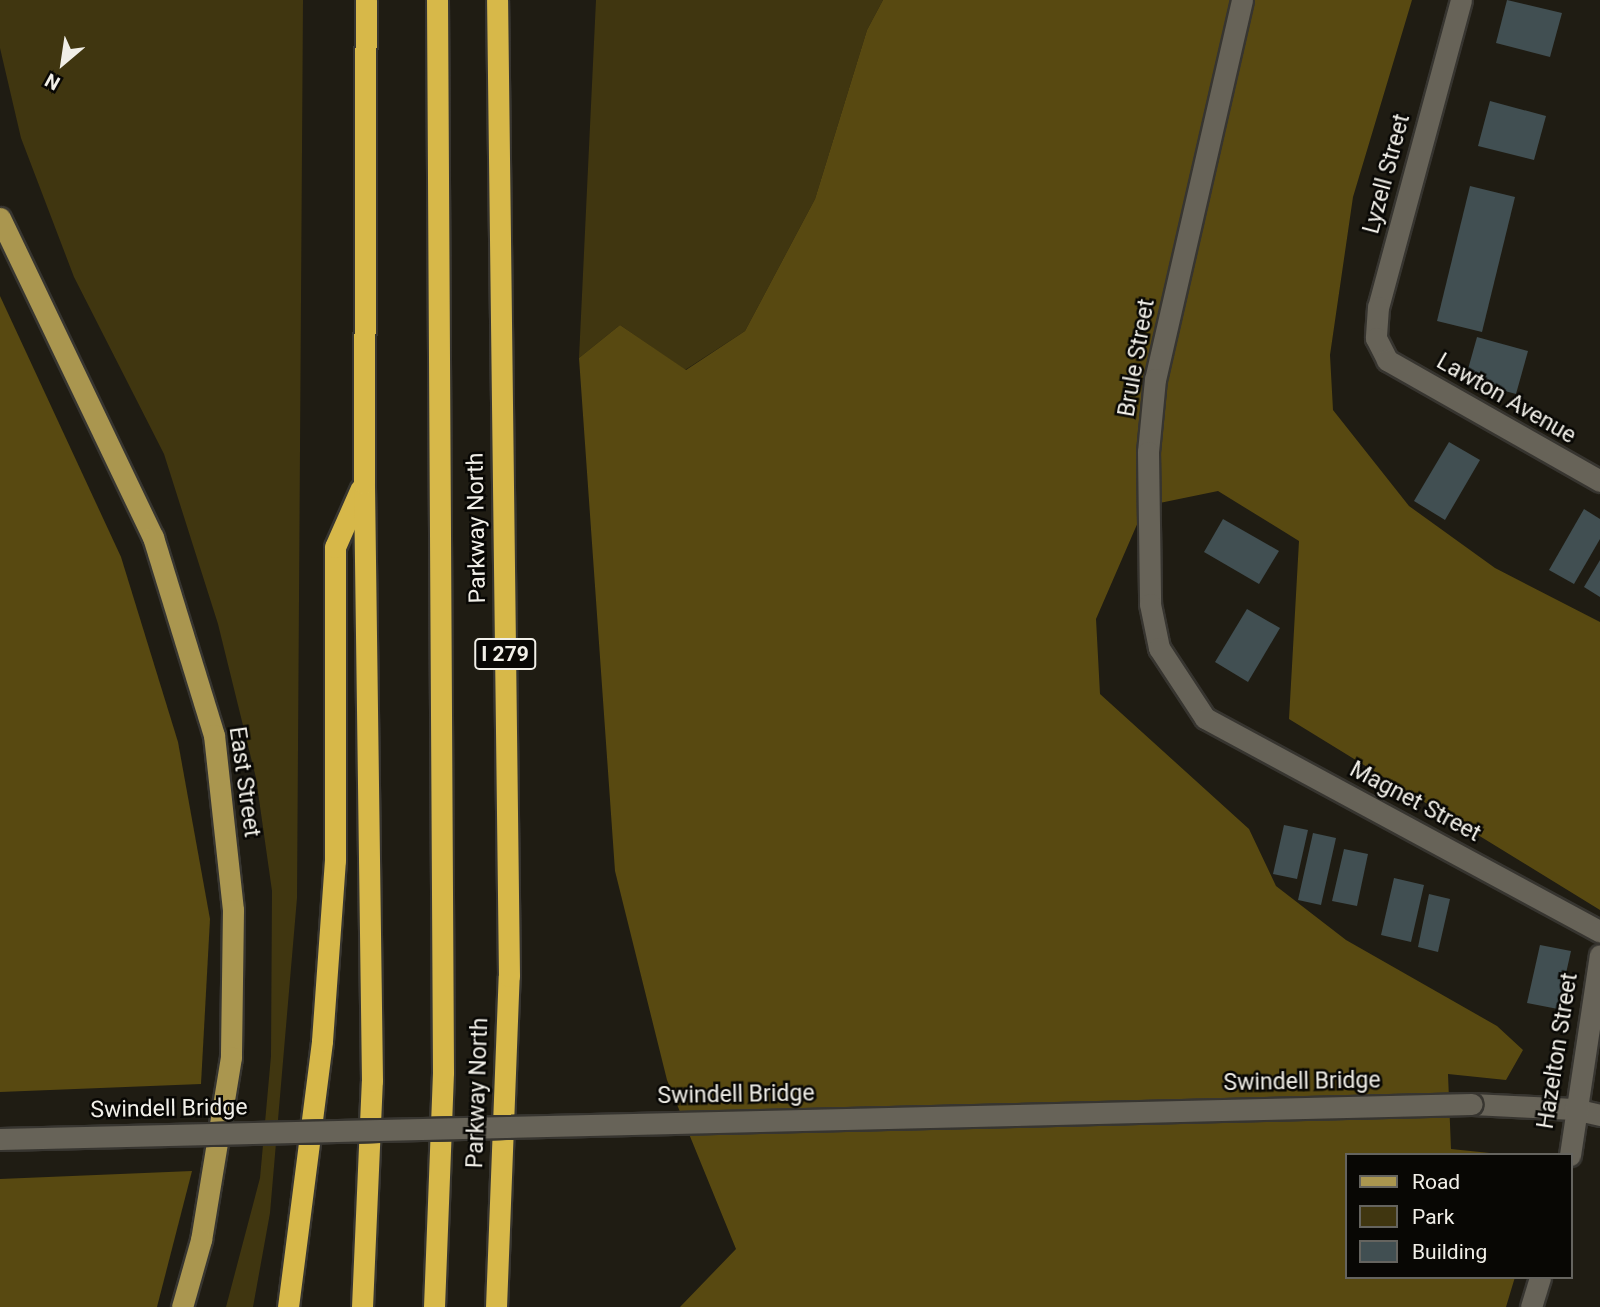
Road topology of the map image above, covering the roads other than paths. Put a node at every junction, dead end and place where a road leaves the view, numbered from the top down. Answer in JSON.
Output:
{"nodes":[{"id":1,"x":366,"y":0,"type":"edge"},
{"id":2,"x":437,"y":0,"type":"edge"},
{"id":3,"x":497,"y":0,"type":"edge"},
{"id":4,"x":1242,"y":0,"type":"edge"},
{"id":5,"x":1461,"y":0,"type":"edge"},
{"id":6,"x":0,"y":218,"type":"edge"},
{"id":7,"x":1387,"y":360,"type":"joint"},
{"id":8,"x":1600,"y":481,"type":"edge"},
{"id":9,"x":364,"y":483,"type":"junction"},
{"id":10,"x":1205,"y":718,"type":"joint"},
{"id":11,"x":1600,"y":932,"type":"edge"},
{"id":12,"x":1600,"y":955,"type":"edge"},
{"id":13,"x":1574,"y":1109,"type":"junction"},
{"id":14,"x":1600,"y":1115,"type":"edge"},
{"id":15,"x":0,"y":1139,"type":"edge"},
{"id":16,"x":1570,"y":1153,"type":"edge"},
{"id":17,"x":1539,"y":1279,"type":"edge"},
{"id":18,"x":182,"y":1307,"type":"edge"},
{"id":19,"x":288,"y":1307,"type":"edge"},
{"id":20,"x":362,"y":1307,"type":"edge"},
{"id":21,"x":433,"y":1307,"type":"edge"},
{"id":22,"x":496,"y":1307,"type":"edge"},
{"id":23,"x":1531,"y":1307,"type":"edge"}],
"edges":[{"from":1,"to":9,"type":"highway"},
{"from":2,"to":21,"type":"highway"},
{"from":3,"to":22,"type":"highway","name":"Parkway North","number":"I 279"},
{"from":4,"to":10,"type":"street","name":"Brule Street"},
{"from":5,"to":7,"type":"street","name":"Lyzell Street"},
{"from":6,"to":18,"type":"main road","name":"East Street"},
{"from":7,"to":8,"type":"street","name":"Lawton Avenue"},
{"from":9,"to":19,"type":"highway"},
{"from":9,"to":20,"type":"highway"},
{"from":10,"to":11,"type":"street","name":"Magnet Street"},
{"from":12,"to":13,"type":"street","name":"Hazelton Street"},
{"from":13,"to":14,"type":"street","name":"Swindell Bridge"},
{"from":13,"to":15,"type":"street","name":"Swindell Bridge","bridge":true},
{"from":13,"to":16,"type":"street","name":"Hazelton Street"},
{"from":17,"to":23,"type":"street"}]}
